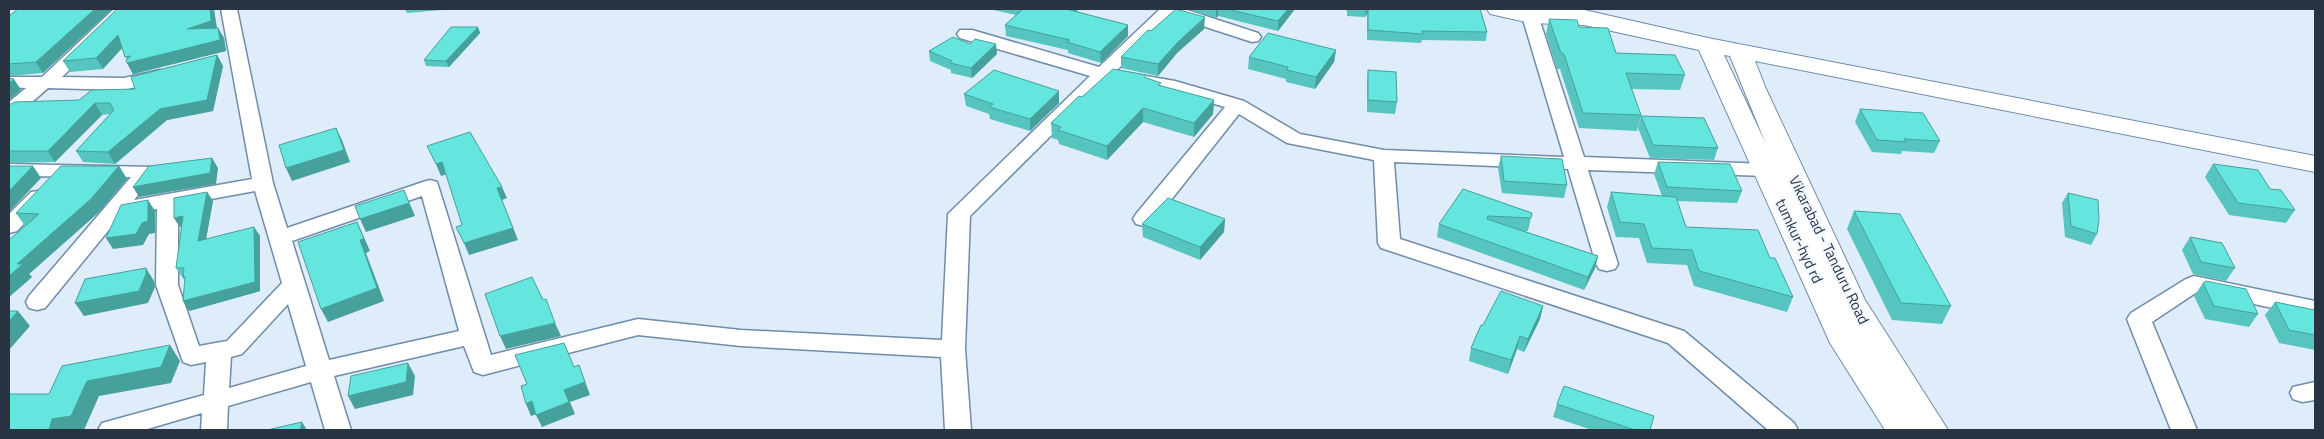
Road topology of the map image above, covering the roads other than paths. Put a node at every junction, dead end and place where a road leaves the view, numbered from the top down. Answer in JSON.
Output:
{"nodes":[{"id":1,"x":124,"y":9,"type":"edge"},
{"id":2,"x":229,"y":9,"type":"edge"},
{"id":3,"x":1168,"y":9,"type":"edge"},
{"id":4,"x":1498,"y":9,"type":"edge"},
{"id":5,"x":1559,"y":9,"type":"edge"},
{"id":6,"x":1531,"y":16,"type":"junction"},
{"id":7,"x":1588,"y":19,"type":"junction"},
{"id":8,"x":966,"y":34,"type":"dead end"},
{"id":9,"x":1252,"y":37,"type":"dead end"},
{"id":10,"x":1708,"y":45,"type":"junction"},
{"id":11,"x":1740,"y":51,"type":"junction"},
{"id":12,"x":181,"y":70,"type":"edge"},
{"id":13,"x":1104,"y":74,"type":"junction"},
{"id":14,"x":9,"y":82,"type":"edge"},
{"id":15,"x":44,"y":83,"type":"junction"},
{"id":16,"x":1237,"y":104,"type":"junction"},
{"id":17,"x":9,"y":112,"type":"edge"},
{"id":18,"x":85,"y":148,"type":"edge"},
{"id":19,"x":1384,"y":156,"type":"junction"},
{"id":20,"x":1577,"y":162,"type":"junction"},
{"id":21,"x":2315,"y":164,"type":"edge"},
{"id":22,"x":66,"y":169,"type":"junction"},
{"id":23,"x":9,"y":170,"type":"edge"},
{"id":24,"x":1766,"y":170,"type":"junction"},
{"id":25,"x":263,"y":183,"type":"junction"},
{"id":26,"x":168,"y":200,"type":"junction"},
{"id":27,"x":114,"y":210,"type":"junction"},
{"id":28,"x":1144,"y":220,"type":"edge"},
{"id":29,"x":9,"y":226,"type":"edge"},
{"id":30,"x":280,"y":238,"type":"junction"},
{"id":31,"x":1606,"y":264,"type":"dead end"},
{"id":32,"x":294,"y":284,"type":"junction"},
{"id":33,"x":37,"y":302,"type":"dead end"},
{"id":34,"x":2315,"y":309,"type":"edge"},
{"id":35,"x":472,"y":336,"type":"junction"},
{"id":36,"x":952,"y":349,"type":"junction"},
{"id":37,"x":219,"y":350,"type":"junction"},
{"id":38,"x":320,"y":371,"type":"junction"},
{"id":39,"x":218,"y":400,"type":"junction"},
{"id":40,"x":111,"y":430,"type":"edge"},
{"id":41,"x":214,"y":430,"type":"edge"},
{"id":42,"x":338,"y":430,"type":"edge"},
{"id":43,"x":958,"y":430,"type":"edge"},
{"id":44,"x":1785,"y":430,"type":"edge"},
{"id":45,"x":1902,"y":430,"type":"edge"},
{"id":46,"x":1931,"y":430,"type":"edge"},
{"id":47,"x":2184,"y":430,"type":"edge"}],
"edges":[{"from":1,"to":15,"type":"street"},
{"from":2,"to":25,"type":"street"},
{"from":3,"to":9,"type":"street"},
{"from":3,"to":13,"type":"street"},
{"from":4,"to":6,"type":"main road"},
{"from":5,"to":7,"type":"main road"},
{"from":6,"to":7,"type":"main road"},
{"from":6,"to":20,"type":"street"},
{"from":7,"to":10,"type":"main road"},
{"from":8,"to":13,"type":"street"},
{"from":10,"to":11,"type":"main road"},
{"from":10,"to":24,"type":"main road","name":"tumkur-hyd rd"},
{"from":11,"to":21,"type":"main road"},
{"from":11,"to":46,"type":"main road","name":"Vikarabad - Tanduru Road"},
{"from":12,"to":15,"type":"street"},
{"from":13,"to":16,"type":"street"},
{"from":13,"to":36,"type":"street"},
{"from":14,"to":15,"type":"street"},
{"from":15,"to":17,"type":"street"},
{"from":16,"to":19,"type":"street"},
{"from":16,"to":28,"type":"street"},
{"from":18,"to":22,"type":"street"},
{"from":19,"to":20,"type":"street"},
{"from":19,"to":44,"type":"street"},
{"from":20,"to":24,"type":"street"},
{"from":20,"to":31,"type":"street"},
{"from":22,"to":23,"type":"street"},
{"from":22,"to":27,"type":"street"},
{"from":22,"to":29,"type":"street"},
{"from":24,"to":45,"type":"main road","name":"tumkur-hyd rd"},
{"from":25,"to":26,"type":"street"},
{"from":25,"to":30,"type":"street"},
{"from":26,"to":27,"type":"street"},
{"from":26,"to":37,"type":"street"},
{"from":27,"to":33,"type":"street"},
{"from":30,"to":32,"type":"street"},
{"from":30,"to":35,"type":"street"},
{"from":32,"to":37,"type":"street"},
{"from":32,"to":38,"type":"street"},
{"from":34,"to":47,"type":"street"},
{"from":35,"to":36,"type":"street"},
{"from":35,"to":38,"type":"street"},
{"from":36,"to":43,"type":"street"},
{"from":37,"to":39,"type":"street"},
{"from":38,"to":39,"type":"street"},
{"from":38,"to":42,"type":"street"},
{"from":39,"to":40,"type":"street"},
{"from":39,"to":41,"type":"street"}]}
